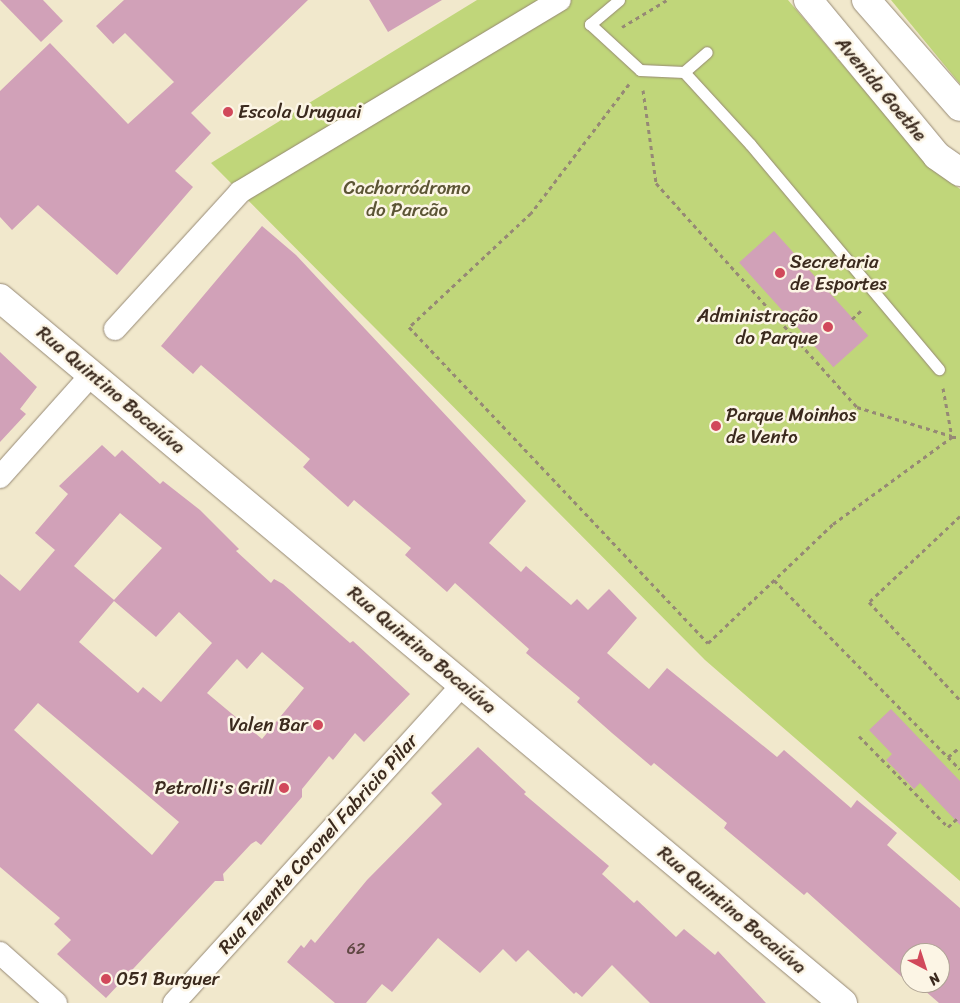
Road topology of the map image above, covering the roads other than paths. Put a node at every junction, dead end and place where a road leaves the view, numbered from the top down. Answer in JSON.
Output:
{"nodes":[{"id":1,"x":560,"y":0,"type":"edge"},
{"id":2,"x":619,"y":0,"type":"edge"},
{"id":3,"x":808,"y":0,"type":"edge"},
{"id":4,"x":866,"y":0,"type":"edge"},
{"id":5,"x":707,"y":52,"type":"dead end"},
{"id":6,"x":684,"y":72,"type":"junction"},
{"id":7,"x":960,"y":107,"type":"edge"},
{"id":8,"x":960,"y":172,"type":"edge"},
{"id":9,"x":0,"y":298,"type":"edge"},
{"id":10,"x":115,"y":329,"type":"dead end"},
{"id":11,"x":939,"y":369,"type":"road end"},
{"id":12,"x":92,"y":374,"type":"junction"},
{"id":13,"x":0,"y":477,"type":"edge"},
{"id":14,"x":463,"y":684,"type":"junction"},
{"id":15,"x":0,"y":953,"type":"edge"},
{"id":16,"x":56,"y":1003,"type":"edge"},
{"id":17,"x":174,"y":1003,"type":"edge"},
{"id":18,"x":843,"y":1003,"type":"edge"}],
"edges":[{"from":1,"to":10,"type":"street"},
{"from":2,"to":6,"type":"lane"},
{"from":3,"to":8,"type":"street","name":"Avenida Goethe"},
{"from":4,"to":7,"type":"street"},
{"from":5,"to":6,"type":"lane"},
{"from":6,"to":11,"type":"lane"},
{"from":9,"to":12,"type":"street","name":"Rua Quintino Bocaiúva"},
{"from":12,"to":13,"type":"street"},
{"from":12,"to":14,"type":"street","name":"Rua Quintino Bocaiúva"},
{"from":14,"to":17,"type":"street","name":"Rua Tenente Coronel Fabricio Pilar"},
{"from":14,"to":18,"type":"street","name":"Rua Quintino Bocaiúva"},
{"from":15,"to":16,"type":"street"}]}
